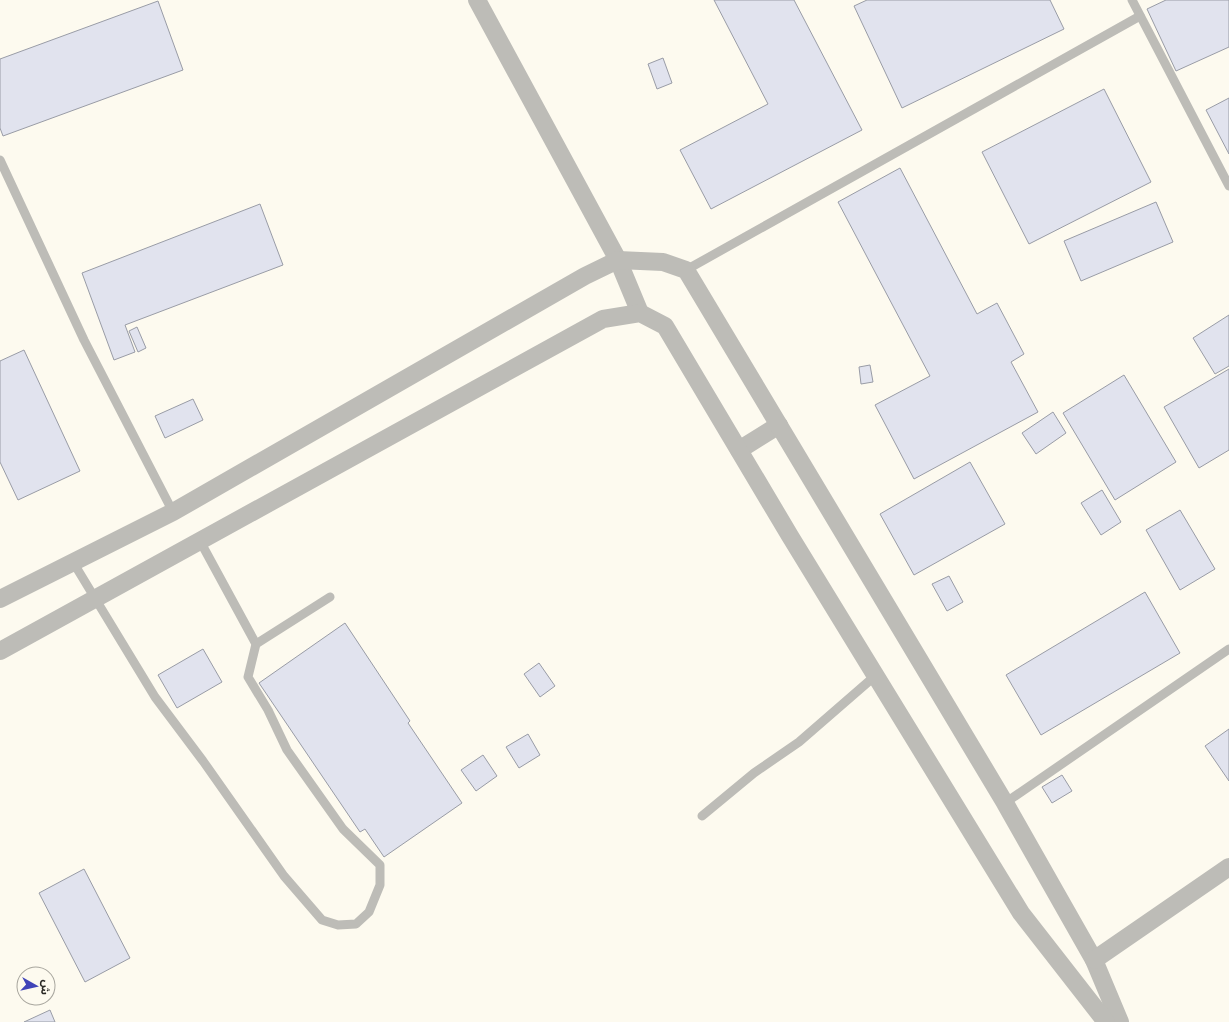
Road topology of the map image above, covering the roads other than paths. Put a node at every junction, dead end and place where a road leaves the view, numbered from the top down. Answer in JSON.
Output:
{"nodes":[{"id":1,"x":477,"y":0,"type":"edge"},
{"id":2,"x":1132,"y":0,"type":"edge"},
{"id":3,"x":1140,"y":16,"type":"junction"},
{"id":4,"x":0,"y":160,"type":"edge"},
{"id":5,"x":1229,"y":186,"type":"edge"},
{"id":6,"x":618,"y":260,"type":"junction"},
{"id":7,"x":686,"y":270,"type":"junction"},
{"id":8,"x":640,"y":313,"type":"junction"},
{"id":9,"x":779,"y":425,"type":"junction"},
{"id":10,"x":739,"y":450,"type":"junction"},
{"id":11,"x":173,"y":512,"type":"junction"},
{"id":12,"x":200,"y":541,"type":"junction"},
{"id":13,"x":73,"y":562,"type":"junction"},
{"id":14,"x":96,"y":598,"type":"junction"},
{"id":15,"x":330,"y":598,"type":"dead end"},
{"id":16,"x":0,"y":599,"type":"edge"},
{"id":17,"x":256,"y":644,"type":"junction"},
{"id":18,"x":1229,"y":649,"type":"edge"},
{"id":19,"x":0,"y":651,"type":"edge"},
{"id":20,"x":875,"y":676,"type":"junction"},
{"id":21,"x":1006,"y":803,"type":"junction"},
{"id":22,"x":702,"y":816,"type":"dead end"},
{"id":23,"x":1229,"y":867,"type":"edge"},
{"id":24,"x":1094,"y":960,"type":"junction"},
{"id":25,"x":1106,"y":1022,"type":"edge"},
{"id":26,"x":1120,"y":1022,"type":"edge"}],
"edges":[{"from":1,"to":6,"type":"street"},
{"from":2,"to":3,"type":"lane"},
{"from":3,"to":5,"type":"lane"},
{"from":3,"to":7,"type":"lane"},
{"from":4,"to":11,"type":"lane"},
{"from":6,"to":7,"type":"street"},
{"from":6,"to":8,"type":"street"},
{"from":6,"to":11,"type":"street"},
{"from":7,"to":9,"type":"street"},
{"from":8,"to":10,"type":"street"},
{"from":8,"to":12,"type":"street"},
{"from":9,"to":10,"type":"street"},
{"from":9,"to":21,"type":"street"},
{"from":10,"to":20,"type":"street"},
{"from":11,"to":13,"type":"street"},
{"from":12,"to":14,"type":"street"},
{"from":12,"to":17,"type":"lane"},
{"from":13,"to":14,"type":"lane"},
{"from":13,"to":16,"type":"street"},
{"from":14,"to":17,"type":"lane"},
{"from":14,"to":19,"type":"street"},
{"from":15,"to":17,"type":"lane"},
{"from":18,"to":21,"type":"lane"},
{"from":20,"to":22,"type":"lane"},
{"from":20,"to":25,"type":"street"},
{"from":21,"to":24,"type":"street"},
{"from":23,"to":24,"type":"street"},
{"from":24,"to":26,"type":"street"}]}
